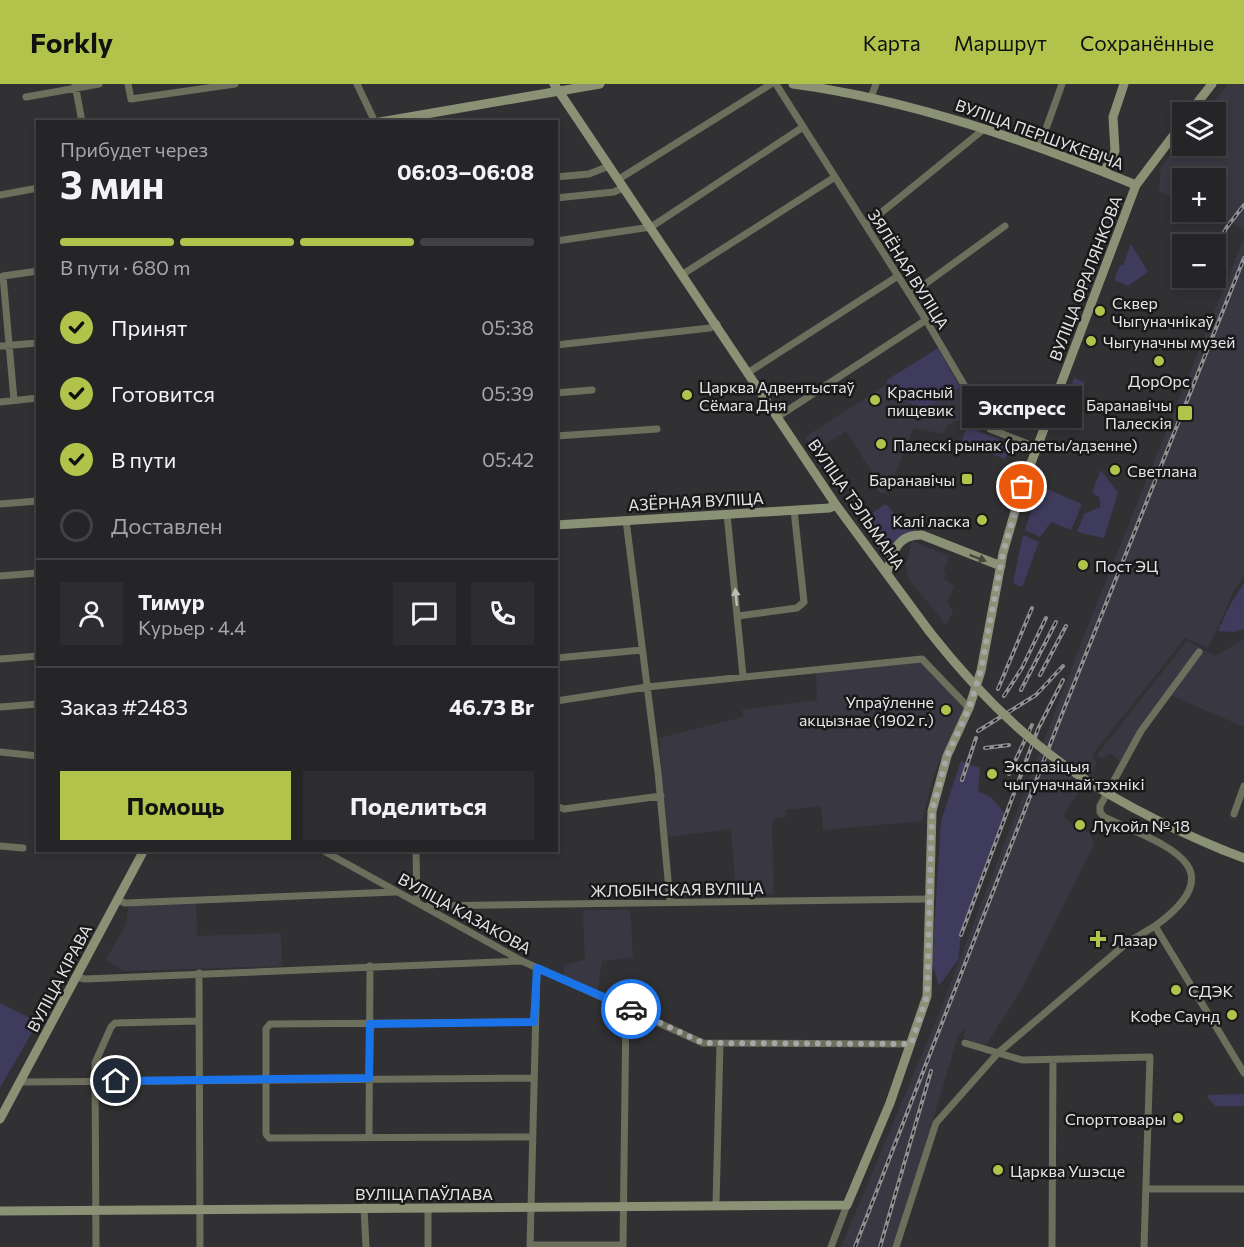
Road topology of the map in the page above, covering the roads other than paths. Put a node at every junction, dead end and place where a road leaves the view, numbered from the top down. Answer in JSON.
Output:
{"nodes":[{"id":1,"x":99,"y":84,"type":"edge"},
{"id":2,"x":128,"y":84,"type":"edge"},
{"id":3,"x":235,"y":84,"type":"edge"},
{"id":4,"x":357,"y":84,"type":"edge"},
{"id":5,"x":600,"y":84,"type":"edge"},
{"id":6,"x":771,"y":84,"type":"edge"},
{"id":7,"x":776,"y":84,"type":"edge"},
{"id":8,"x":793,"y":84,"type":"edge"},
{"id":9,"x":876,"y":84,"type":"edge"},
{"id":10,"x":1062,"y":84,"type":"edge"},
{"id":11,"x":1124,"y":84,"type":"edge"},
{"id":12,"x":1212,"y":84,"type":"edge"},
{"id":13,"x":76,"y":86,"type":"edge"},
{"id":14,"x":556,"y":87,"type":"edge"},
{"id":15,"x":851,"y":88,"type":"edge"},
{"id":16,"x":26,"y":97,"type":"dead end"},
{"id":17,"x":871,"y":97,"type":"junction"},
{"id":18,"x":1198,"y":102,"type":"edge"},
{"id":19,"x":82,"y":120,"type":"edge"},
{"id":20,"x":374,"y":120,"type":"edge"},
{"id":21,"x":390,"y":120,"type":"edge"},
{"id":22,"x":803,"y":127,"type":"junction"},
{"id":23,"x":984,"y":129,"type":"junction"},
{"id":24,"x":1172,"y":137,"type":"edge"},
{"id":25,"x":1039,"y":148,"type":"junction"},
{"id":26,"x":609,"y":165,"type":"junction"},
{"id":27,"x":1104,"y":172,"type":"junction"},
{"id":28,"x":558,"y":177,"type":"edge"},
{"id":29,"x":835,"y":177,"type":"junction"},
{"id":30,"x":621,"y":183,"type":"junction"},
{"id":31,"x":1136,"y":185,"type":"junction"},
{"id":32,"x":36,"y":188,"type":"edge"},
{"id":33,"x":0,"y":195,"type":"edge"},
{"id":34,"x":558,"y":198,"type":"edge"},
{"id":35,"x":866,"y":225,"type":"junction"},
{"id":36,"x":1005,"y":226,"type":"dead end"},
{"id":37,"x":651,"y":227,"type":"junction"},
{"id":38,"x":558,"y":241,"type":"edge"},
{"id":39,"x":36,"y":271,"type":"edge"},
{"id":40,"x":683,"y":274,"type":"junction"},
{"id":41,"x":898,"y":276,"type":"junction"},
{"id":42,"x":910,"y":295,"type":"junction"},
{"id":43,"x":926,"y":320,"type":"junction"},
{"id":44,"x":717,"y":324,"type":"junction"},
{"id":45,"x":36,"y":343,"type":"edge"},
{"id":46,"x":9,"y":345,"type":"junction"},
{"id":47,"x":558,"y":345,"type":"edge"},
{"id":48,"x":0,"y":346,"type":"edge"},
{"id":49,"x":749,"y":372,"type":"junction"},
{"id":50,"x":592,"y":390,"type":"dead end"},
{"id":51,"x":558,"y":393,"type":"edge"},
{"id":52,"x":36,"y":398,"type":"edge"},
{"id":53,"x":14,"y":400,"type":"junction"},
{"id":54,"x":0,"y":402,"type":"edge"},
{"id":55,"x":779,"y":416,"type":"junction"},
{"id":56,"x":657,"y":429,"type":"dead end"},
{"id":57,"x":558,"y":436,"type":"edge"},
{"id":58,"x":1036,"y":447,"type":"junction"},
{"id":59,"x":36,"y":501,"type":"edge"},
{"id":60,"x":0,"y":504,"type":"edge"},
{"id":61,"x":836,"y":505,"type":"junction"},
{"id":62,"x":794,"y":510,"type":"junction"},
{"id":63,"x":727,"y":514,"type":"junction"},
{"id":64,"x":627,"y":520,"type":"junction"},
{"id":65,"x":558,"y":525,"type":"edge"},
{"id":66,"x":1001,"y":566,"type":"junction"},
{"id":67,"x":36,"y":573,"type":"edge"},
{"id":68,"x":888,"y":575,"type":"junction"},
{"id":69,"x":0,"y":576,"type":"edge"},
{"id":70,"x":738,"y":616,"type":"junction"},
{"id":71,"x":642,"y":650,"type":"junction"},
{"id":72,"x":1199,"y":652,"type":"dead end"},
{"id":73,"x":36,"y":656,"type":"edge"},
{"id":74,"x":558,"y":657,"type":"edge"},
{"id":75,"x":0,"y":659,"type":"edge"},
{"id":76,"x":744,"y":676,"type":"junction"},
{"id":77,"x":647,"y":687,"type":"junction"},
{"id":78,"x":558,"y":701,"type":"edge"},
{"id":79,"x":36,"y":704,"type":"edge"},
{"id":80,"x":0,"y":707,"type":"edge"},
{"id":81,"x":969,"y":708,"type":"junction"},
{"id":82,"x":0,"y":752,"type":"edge"},
{"id":83,"x":36,"y":756,"type":"edge"},
{"id":84,"x":1244,"y":786,"type":"edge"},
{"id":85,"x":661,"y":796,"type":"junction"},
{"id":86,"x":558,"y":807,"type":"edge"},
{"id":87,"x":1234,"y":814,"type":"dead end"},
{"id":88,"x":0,"y":846,"type":"edge"},
{"id":89,"x":22,"y":848,"type":"dead end"},
{"id":90,"x":143,"y":852,"type":"edge"},
{"id":91,"x":326,"y":852,"type":"edge"},
{"id":92,"x":416,"y":852,"type":"edge"},
{"id":93,"x":1244,"y":858,"type":"edge"},
{"id":94,"x":398,"y":892,"type":"junction"},
{"id":95,"x":929,"y":899,"type":"junction"},
{"id":96,"x":118,"y":900,"type":"junction"},
{"id":97,"x":670,"y":900,"type":"junction"},
{"id":98,"x":417,"y":901,"type":"junction"},
{"id":99,"x":426,"y":906,"type":"junction"},
{"id":100,"x":1155,"y":926,"type":"junction"},
{"id":101,"x":522,"y":961,"type":"junction"},
{"id":102,"x":370,"y":966,"type":"junction"},
{"id":103,"x":537,"y":968,"type":"junction"},
{"id":104,"x":199,"y":973,"type":"junction"},
{"id":105,"x":76,"y":977,"type":"junction"},
{"id":106,"x":626,"y":1007,"type":"junction"},
{"id":107,"x":198,"y":1021,"type":"junction"},
{"id":108,"x":534,"y":1022,"type":"junction"},
{"id":109,"x":370,"y":1024,"type":"junction"},
{"id":110,"x":965,"y":1042,"type":"dead end"},
{"id":111,"x":720,"y":1043,"type":"junction"},
{"id":112,"x":911,"y":1044,"type":"junction"},
{"id":113,"x":998,"y":1053,"type":"junction"},
{"id":114,"x":1053,"y":1061,"type":"junction"},
{"id":115,"x":1244,"y":1073,"type":"edge"},
{"id":116,"x":369,"y":1078,"type":"junction"},
{"id":117,"x":532,"y":1078,"type":"junction"},
{"id":118,"x":265,"y":1080,"type":"junction"},
{"id":119,"x":200,"y":1081,"type":"junction"},
{"id":120,"x":20,"y":1082,"type":"junction"},
{"id":121,"x":95,"y":1082,"type":"junction"},
{"id":122,"x":0,"y":1119,"type":"edge"},
{"id":123,"x":369,"y":1137,"type":"junction"},
{"id":124,"x":531,"y":1137,"type":"junction"},
{"id":125,"x":1146,"y":1189,"type":"junction"},
{"id":126,"x":1244,"y":1189,"type":"edge"},
{"id":127,"x":623,"y":1205,"type":"junction"},
{"id":128,"x":716,"y":1205,"type":"junction"},
{"id":129,"x":847,"y":1205,"type":"junction"},
{"id":130,"x":364,"y":1207,"type":"junction"},
{"id":131,"x":428,"y":1208,"type":"junction"},
{"id":132,"x":529,"y":1208,"type":"junction"},
{"id":133,"x":200,"y":1210,"type":"junction"},
{"id":134,"x":0,"y":1211,"type":"edge"},
{"id":135,"x":96,"y":1212,"type":"junction"},
{"id":136,"x":530,"y":1246,"type":"edge"},
{"id":137,"x":623,"y":1246,"type":"edge"},
{"id":138,"x":96,"y":1247,"type":"edge"},
{"id":139,"x":200,"y":1247,"type":"edge"},
{"id":140,"x":366,"y":1247,"type":"edge"},
{"id":141,"x":428,"y":1247,"type":"edge"},
{"id":142,"x":831,"y":1247,"type":"edge"},
{"id":143,"x":896,"y":1247,"type":"edge"},
{"id":144,"x":1052,"y":1247,"type":"edge"},
{"id":145,"x":1144,"y":1247,"type":"edge"}],
"edges":[{"from":1,"to":13,"type":"street"},
{"from":2,"to":3,"type":"street"},
{"from":4,"to":20,"type":"street"},
{"from":5,"to":14,"type":"main road"},
{"from":6,"to":30,"type":"street"},
{"from":7,"to":22,"type":"street","name":"ЗЯЛЁНАЯ ВУЛІЦА"},
{"from":8,"to":15,"type":"main road","name":"ВУЛІЦА ПЕРШУКЕВІЧА"},
{"from":9,"to":17,"type":"street"},
{"from":10,"to":25,"type":"street"},
{"from":11,"to":27,"type":"main road"},
{"from":12,"to":18,"type":"main road"},
{"from":13,"to":16,"type":"street"},
{"from":13,"to":19,"type":"street"},
{"from":14,"to":21,"type":"main road"},
{"from":14,"to":26,"type":"main road","name":"ВУЛІЦА ТЭЛЬМАНА"},
{"from":15,"to":17,"type":"main road","name":"ВУЛІЦА ПЕРШУКЕВІЧА"},
{"from":17,"to":23,"type":"main road","name":"ВУЛІЦА ПЕРШУКЕВІЧА"},
{"from":22,"to":29,"type":"street","name":"ЗЯЛЁНАЯ ВУЛІЦА"},
{"from":22,"to":37,"type":"street"},
{"from":23,"to":25,"type":"main road","name":"ВУЛІЦА ПЕРШУКЕВІЧА"},
{"from":23,"to":35,"type":"street"},
{"from":24,"to":31,"type":"main road","name":"ВУЛІЦА ФРАЛЯНКОВА"},
{"from":25,"to":27,"type":"main road","name":"ВУЛІЦА ПЕРШУКЕВІЧА"},
{"from":26,"to":28,"type":"street"},
{"from":26,"to":30,"type":"main road","name":"ВУЛІЦА ТЭЛЬМАНА"},
{"from":27,"to":31,"type":"main road","name":"ВУЛІЦА ПЕРШУКЕВІЧА"},
{"from":29,"to":35,"type":"street","name":"ЗЯЛЁНАЯ ВУЛІЦА"},
{"from":29,"to":40,"type":"street"},
{"from":30,"to":34,"type":"street"},
{"from":30,"to":37,"type":"main road","name":"ВУЛІЦА ТЭЛЬМАНА"},
{"from":31,"to":58,"type":"main road","name":"ВУЛІЦА ФРАЛЯНКОВА"},
{"from":32,"to":33,"type":"street"},
{"from":35,"to":41,"type":"street","name":"ЗЯЛЁНАЯ ВУЛІЦА"},
{"from":36,"to":42,"type":"street"},
{"from":37,"to":38,"type":"street"},
{"from":37,"to":40,"type":"main road","name":"ВУЛІЦА ТЭЛЬМАНА"},
{"from":39,"to":46,"type":"street"},
{"from":40,"to":44,"type":"main road","name":"ВУЛІЦА ТЭЛЬМАНА"},
{"from":41,"to":42,"type":"street","name":"ЗЯЛЁНАЯ ВУЛІЦА"},
{"from":41,"to":49,"type":"street"},
{"from":42,"to":43,"type":"street","name":"ЗЯЛЁНАЯ ВУЛІЦА"},
{"from":43,"to":55,"type":"street"},
{"from":43,"to":58,"type":"street","name":"ЗЯЛЁНАЯ ВУЛІЦА"},
{"from":44,"to":47,"type":"street"},
{"from":44,"to":49,"type":"main road","name":"ВУЛІЦА ТЭЛЬМАНА"},
{"from":45,"to":46,"type":"street"},
{"from":46,"to":48,"type":"street"},
{"from":46,"to":53,"type":"street"},
{"from":49,"to":55,"type":"main road","name":"ВУЛІЦА ТЭЛЬМАНА"},
{"from":50,"to":51,"type":"street"},
{"from":52,"to":53,"type":"street"},
{"from":53,"to":54,"type":"street"},
{"from":55,"to":61,"type":"main road","name":"ВУЛІЦА ТЭЛЬМАНА"},
{"from":56,"to":57,"type":"street"},
{"from":58,"to":66,"type":"main road","name":"ВУЛІЦА ФРАЛЯНКОВА"},
{"from":59,"to":60,"type":"street"},
{"from":61,"to":62,"type":"main road","name":"АЗЁРНАЯ ВУЛІЦА"},
{"from":61,"to":68,"type":"main road","name":"ВУЛІЦА ТЭЛЬМАНА"},
{"from":62,"to":63,"type":"main road","name":"АЗЁРНАЯ ВУЛІЦА"},
{"from":62,"to":70,"type":"street"},
{"from":63,"to":64,"type":"main road","name":"АЗЁРНАЯ ВУЛІЦА"},
{"from":70,"to":63,"type":"street","one_way":true},
{"from":64,"to":65,"type":"main road","name":"АЗЁРНАЯ ВУЛІЦА"},
{"from":64,"to":71,"type":"street"},
{"from":68,"to":66,"type":"main road","one_way":true},
{"from":66,"to":81,"type":"main road","name":"ВУЛІЦА ФРАЛЯНКОВА"},
{"from":67,"to":69,"type":"street"},
{"from":68,"to":93,"type":"main road","name":"ВУЛІЦА ТЭЛЬМАНА","bridge":true},
{"from":70,"to":76,"type":"street"},
{"from":71,"to":74,"type":"street"},
{"from":71,"to":77,"type":"street"},
{"from":72,"to":100,"type":"street"},
{"from":73,"to":75,"type":"street"},
{"from":76,"to":77,"type":"street"},
{"from":76,"to":81,"type":"street"},
{"from":77,"to":78,"type":"street"},
{"from":77,"to":85,"type":"street"},
{"from":79,"to":80,"type":"street"},
{"from":81,"to":95,"type":"main road","name":"ВУЛІЦА ФРАЛЯНКОВА"},
{"from":82,"to":83,"type":"street"},
{"from":84,"to":87,"type":"street"},
{"from":85,"to":86,"type":"street"},
{"from":85,"to":97,"type":"street"},
{"from":88,"to":89,"type":"street"},
{"from":90,"to":96,"type":"main road","name":"ВУЛІЦА КІРАВА"},
{"from":91,"to":94,"type":"street","name":"ВУЛІЦА КАЗАКОВА"},
{"from":92,"to":98,"type":"street"},
{"from":94,"to":96,"type":"street"},
{"from":94,"to":98,"type":"street","name":"ВУЛІЦА КАЗАКОВА"},
{"from":95,"to":97,"type":"street","name":"ЖЛОБІНСКАЯ ВУЛІЦА"},
{"from":95,"to":112,"type":"main road","name":"ВУЛІЦА ФРАЛЯНКОВА"},
{"from":96,"to":105,"type":"main road","name":"ВУЛІЦА КІРАВА"},
{"from":97,"to":99,"type":"street","name":"ЖЛОБІНСКАЯ ВУЛІЦА"},
{"from":98,"to":99,"type":"street","name":"ВУЛІЦА КАЗАКОВА"},
{"from":99,"to":101,"type":"street","name":"ВУЛІЦА КАЗАКОВА"},
{"from":100,"to":113,"type":"street"},
{"from":100,"to":115,"type":"street"},
{"from":101,"to":102,"type":"street"},
{"from":101,"to":103,"type":"street","name":"ВУЛІЦА КАЗАКОВА"},
{"from":102,"to":104,"type":"street"},
{"from":102,"to":109,"type":"street"},
{"from":103,"to":106,"type":"street","name":"ВУЛІЦА КАЗАКОВА"},
{"from":103,"to":108,"type":"street"},
{"from":104,"to":105,"type":"street"},
{"from":104,"to":107,"type":"street"},
{"from":105,"to":120,"type":"main road","name":"ВУЛІЦА КІРАВА"},
{"from":106,"to":111,"type":"street","name":"ВУЛІЦА КАЗАКОВА"},
{"from":106,"to":127,"type":"street"},
{"from":107,"to":119,"type":"street"},
{"from":107,"to":121,"type":"street"},
{"from":108,"to":109,"type":"street"},
{"from":108,"to":117,"type":"street"},
{"from":109,"to":116,"type":"street"},
{"from":109,"to":118,"type":"street"},
{"from":110,"to":113,"type":"street"},
{"from":111,"to":112,"type":"street","name":"ВУЛІЦА КАЗАКОВА"},
{"from":111,"to":128,"type":"street"},
{"from":112,"to":129,"type":"main road","name":"ВУЛІЦА ФРАЛЯНКОВА"},
{"from":113,"to":114,"type":"street"},
{"from":113,"to":143,"type":"street"},
{"from":114,"to":125,"type":"street"},
{"from":114,"to":144,"type":"street"},
{"from":116,"to":117,"type":"street"},
{"from":116,"to":118,"type":"street"},
{"from":116,"to":123,"type":"street"},
{"from":117,"to":124,"type":"street"},
{"from":118,"to":119,"type":"street"},
{"from":118,"to":123,"type":"street"},
{"from":119,"to":121,"type":"street"},
{"from":119,"to":133,"type":"street"},
{"from":120,"to":121,"type":"street"},
{"from":120,"to":122,"type":"main road","name":"ВУЛІЦА КІРАВА"},
{"from":121,"to":135,"type":"street"},
{"from":123,"to":124,"type":"street"},
{"from":124,"to":132,"type":"street"},
{"from":125,"to":126,"type":"street"},
{"from":125,"to":145,"type":"street"},
{"from":127,"to":128,"type":"main road","name":"ВУЛІЦА ПАЎЛАВА"},
{"from":127,"to":132,"type":"main road","name":"ВУЛІЦА ПАЎЛАВА"},
{"from":127,"to":137,"type":"street"},
{"from":128,"to":129,"type":"main road","name":"ВУЛІЦА ПАЎЛАВА"},
{"from":129,"to":142,"type":"street","name":"ВУЛІЦА ФРАЛЯНКОВА"},
{"from":130,"to":131,"type":"main road","name":"ВУЛІЦА ПАЎЛАВА"},
{"from":130,"to":133,"type":"main road","name":"ВУЛІЦА ПАЎЛАВА"},
{"from":130,"to":140,"type":"street"},
{"from":131,"to":132,"type":"main road","name":"ВУЛІЦА ПАЎЛАВА"},
{"from":131,"to":141,"type":"street"},
{"from":132,"to":136,"type":"street"},
{"from":133,"to":135,"type":"main road","name":"ВУЛІЦА ПАЎЛАВА"},
{"from":133,"to":139,"type":"street"},
{"from":134,"to":135,"type":"main road","name":"ВУЛІЦА ПАЎЛАВА"},
{"from":135,"to":138,"type":"street"},
{"from":136,"to":137,"type":"street"}]}
